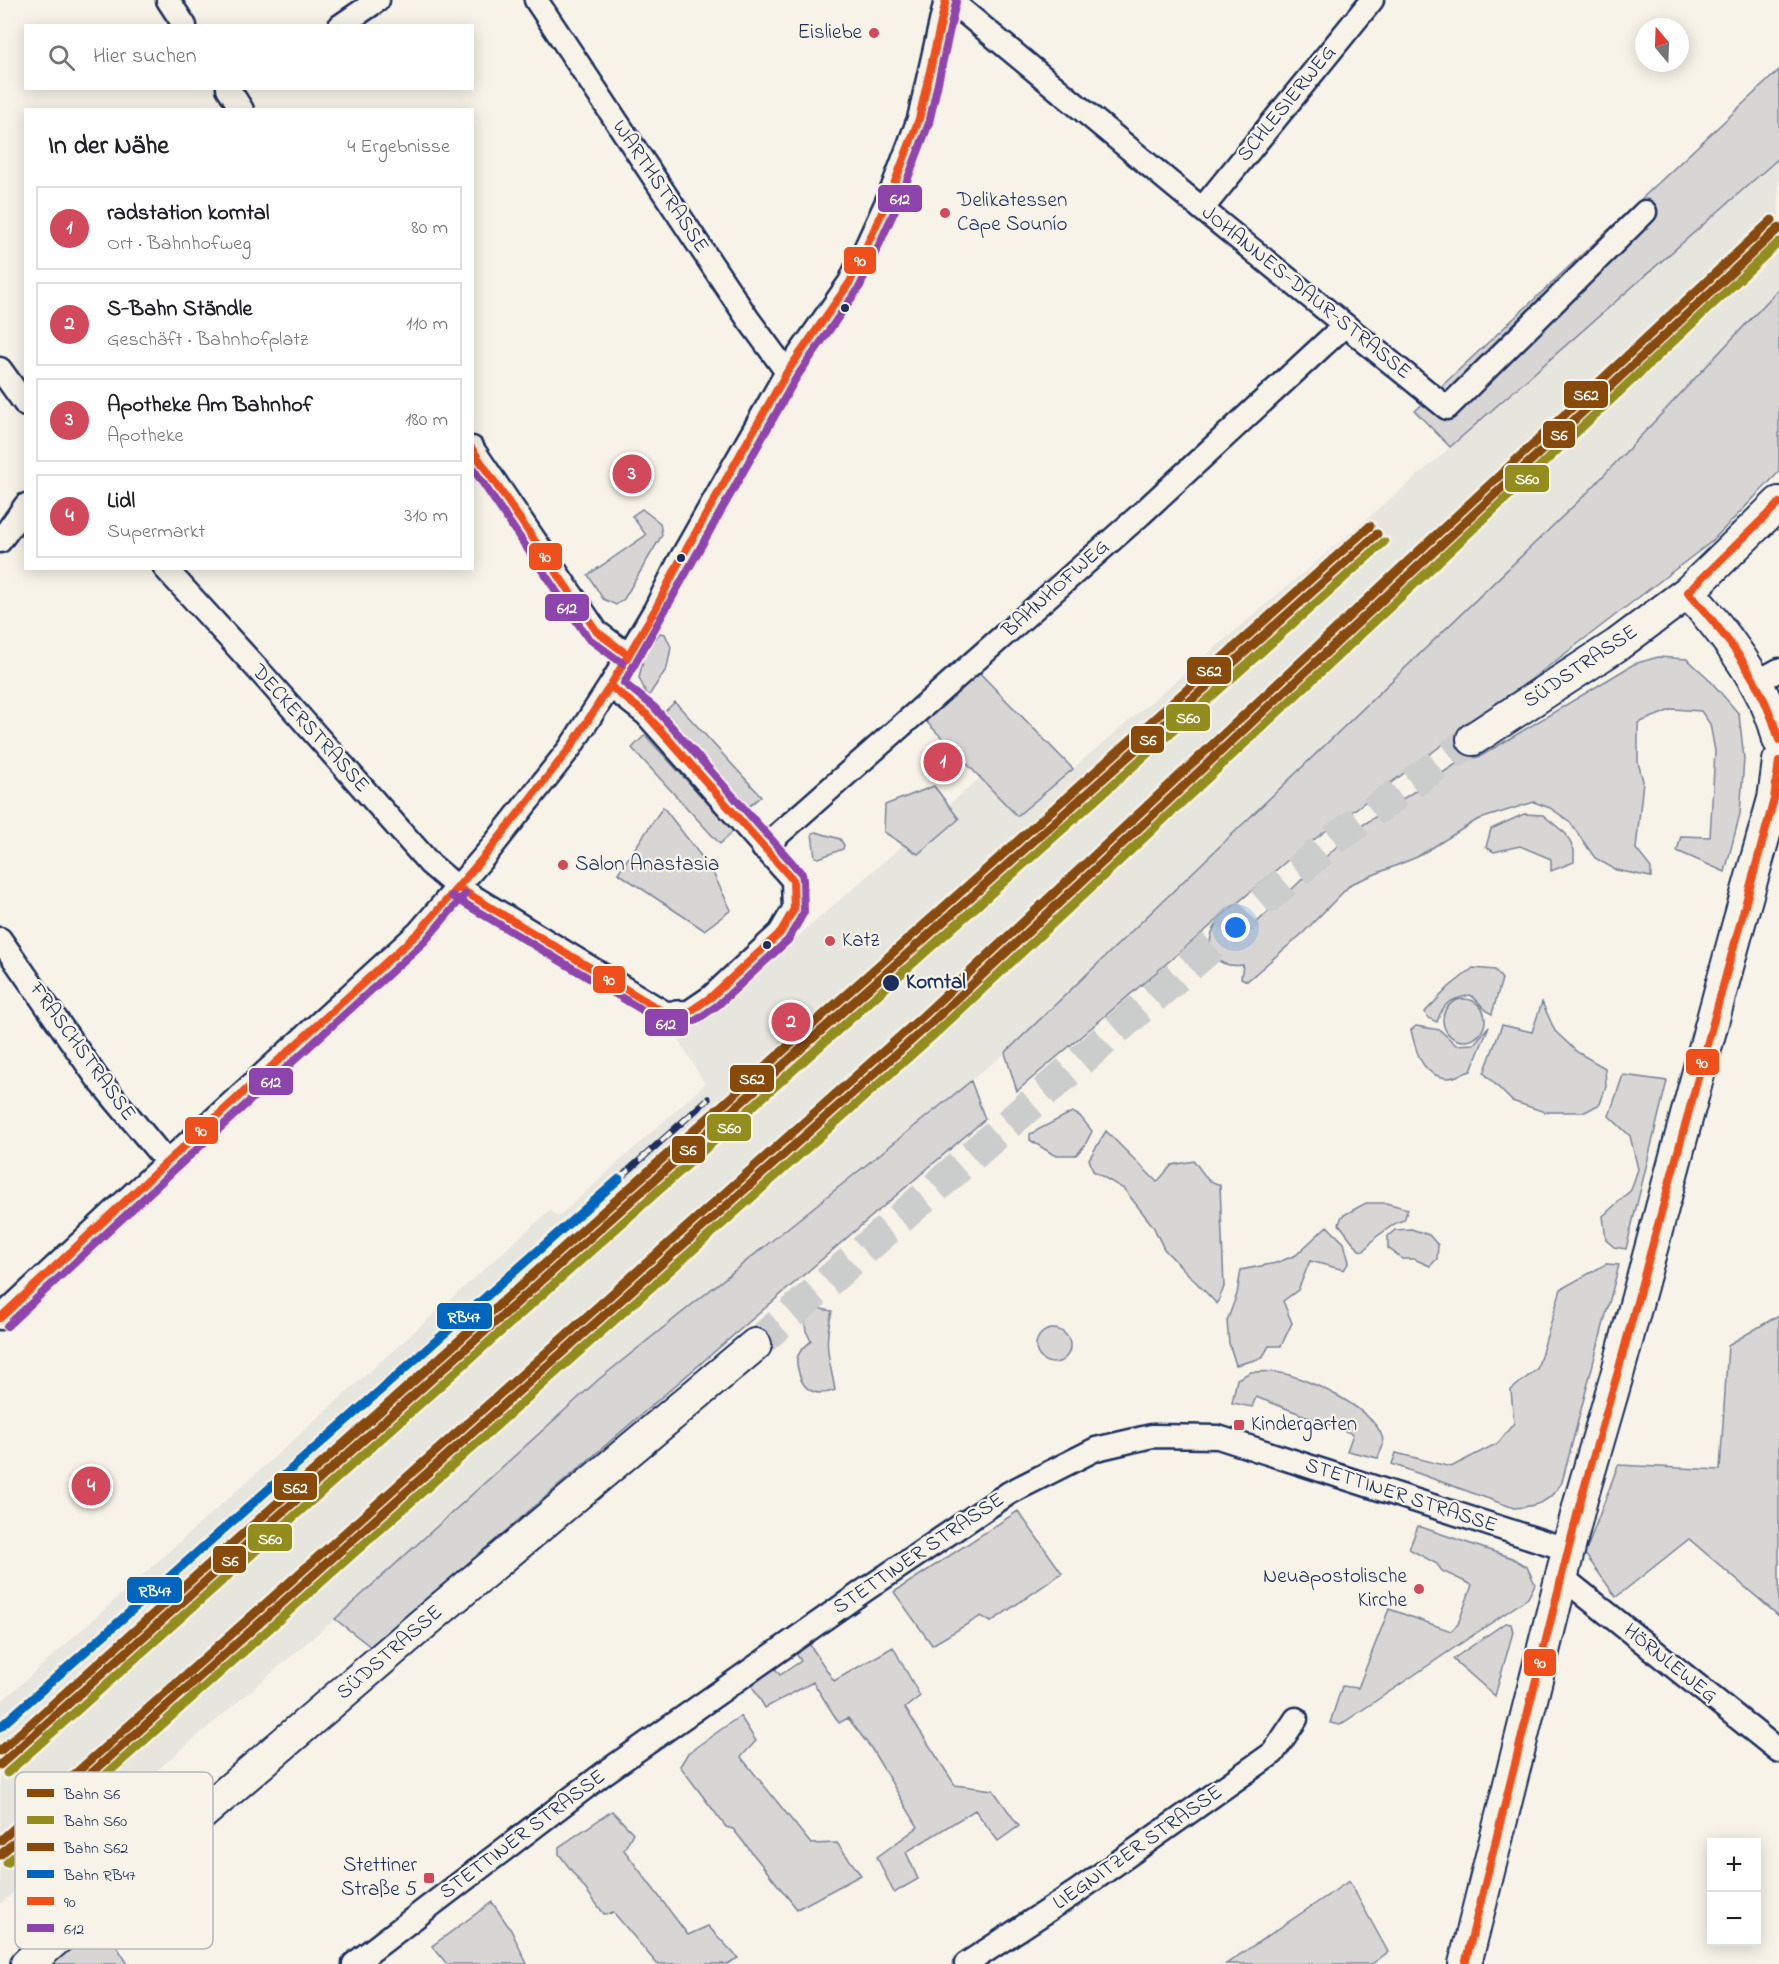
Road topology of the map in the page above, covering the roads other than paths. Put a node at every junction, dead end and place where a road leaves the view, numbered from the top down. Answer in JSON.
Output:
{"nodes":[{"id":1,"x":168,"y":0,"type":"edge"},
{"id":2,"x":378,"y":0,"type":"edge"},
{"id":3,"x":536,"y":0,"type":"edge"},
{"id":4,"x":948,"y":0,"type":"edge"},
{"id":5,"x":1372,"y":0,"type":"edge"},
{"id":6,"x":184,"y":24,"type":"edge"},
{"id":7,"x":343,"y":24,"type":"edge"},
{"id":8,"x":1202,"y":209,"type":"junction"},
{"id":9,"x":1645,"y":212,"type":"dead end"},
{"id":10,"x":1345,"y":325,"type":"junction"},
{"id":11,"x":0,"y":369,"type":"edge"},
{"id":12,"x":787,"y":372,"type":"junction"},
{"id":13,"x":24,"y":402,"type":"edge"},
{"id":14,"x":474,"y":451,"type":"edge"},
{"id":15,"x":1779,"y":503,"type":"edge"},
{"id":16,"x":24,"y":509,"type":"edge"},
{"id":17,"x":0,"y":541,"type":"edge"},
{"id":18,"x":167,"y":570,"type":"edge"},
{"id":19,"x":1688,"y":592,"type":"junction"},
{"id":20,"x":628,"y":655,"type":"junction"},
{"id":21,"x":1768,"y":676,"type":"edge"},
{"id":22,"x":610,"y":686,"type":"junction"},
{"id":23,"x":1473,"y":740,"type":"tunnel mouth"},
{"id":24,"x":1779,"y":740,"type":"edge"},
{"id":25,"x":1779,"y":760,"type":"edge"},
{"id":26,"x":763,"y":848,"type":"junction"},
{"id":27,"x":457,"y":887,"type":"junction"},
{"id":28,"x":0,"y":939,"type":"edge"},
{"id":29,"x":167,"y":1162,"type":"junction"},
{"id":30,"x":0,"y":1318,"type":"edge"},
{"id":31,"x":755,"y":1345,"type":"tunnel mouth"},
{"id":32,"x":1565,"y":1564,"type":"junction"},
{"id":33,"x":1296,"y":1719,"type":"dead end"},
{"id":34,"x":1779,"y":1751,"type":"edge"},
{"id":35,"x":213,"y":1804,"type":"edge"},
{"id":36,"x":44,"y":1949,"type":"edge"},
{"id":37,"x":27,"y":1964,"type":"edge"},
{"id":38,"x":354,"y":1964,"type":"edge"},
{"id":39,"x":966,"y":1964,"type":"edge"},
{"id":40,"x":1465,"y":1964,"type":"edge"}],
"edges":[{"from":1,"to":6,"type":"street"},
{"from":2,"to":7,"type":"street"},
{"from":3,"to":12,"type":"street","name":"WARTHSTRASSE"},
{"from":4,"to":8,"type":"street","name":"JOHANNES-DAUR-STRASSE"},
{"from":4,"to":12,"type":"street"},
{"from":5,"to":8,"type":"street","name":"SCHLESIERWEG"},
{"from":8,"to":10,"type":"street","name":"JOHANNES-DAUR-STRASSE"},
{"from":9,"to":10,"type":"street","name":"JOHANNES-DAUR-STRASSE"},
{"from":10,"to":26,"type":"street","name":"BAHNHOFWEG"},
{"from":11,"to":13,"type":"street"},
{"from":12,"to":20,"type":"street"},
{"from":14,"to":20,"type":"street"},
{"from":15,"to":19,"type":"main road","name":"SÜDSTRASSE"},
{"from":16,"to":17,"type":"street"},
{"from":18,"to":27,"type":"street","name":"DECKERSTRASSE"},
{"from":19,"to":21,"type":"main road"},
{"from":19,"to":23,"type":"main road","name":"SÜDSTRASSE"},
{"from":20,"to":22,"type":"street"},
{"from":21,"to":24,"type":"main road"},
{"from":22,"to":26,"type":"street","name":"DECKERSTRASSE"},
{"from":22,"to":27,"type":"street"},
{"from":25,"to":32,"type":"main road"},
{"from":26,"to":27,"type":"street","name":"DECKERSTRASSE"},
{"from":27,"to":29,"type":"street"},
{"from":28,"to":29,"type":"street","name":"FRASCHSTRASSE"},
{"from":29,"to":30,"type":"street"},
{"from":31,"to":35,"type":"main road","name":"SÜDSTRASSE"},
{"from":32,"to":34,"type":"street","name":"HÖRNLEWEG"},
{"from":32,"to":38,"type":"street","name":"STETTINER STRASSE"},
{"from":32,"to":40,"type":"main road"},
{"from":33,"to":39,"type":"street","name":"LIEGNITZER STRASSE"},
{"from":36,"to":37,"type":"main road","name":"SÜDSTRASSE"}]}
